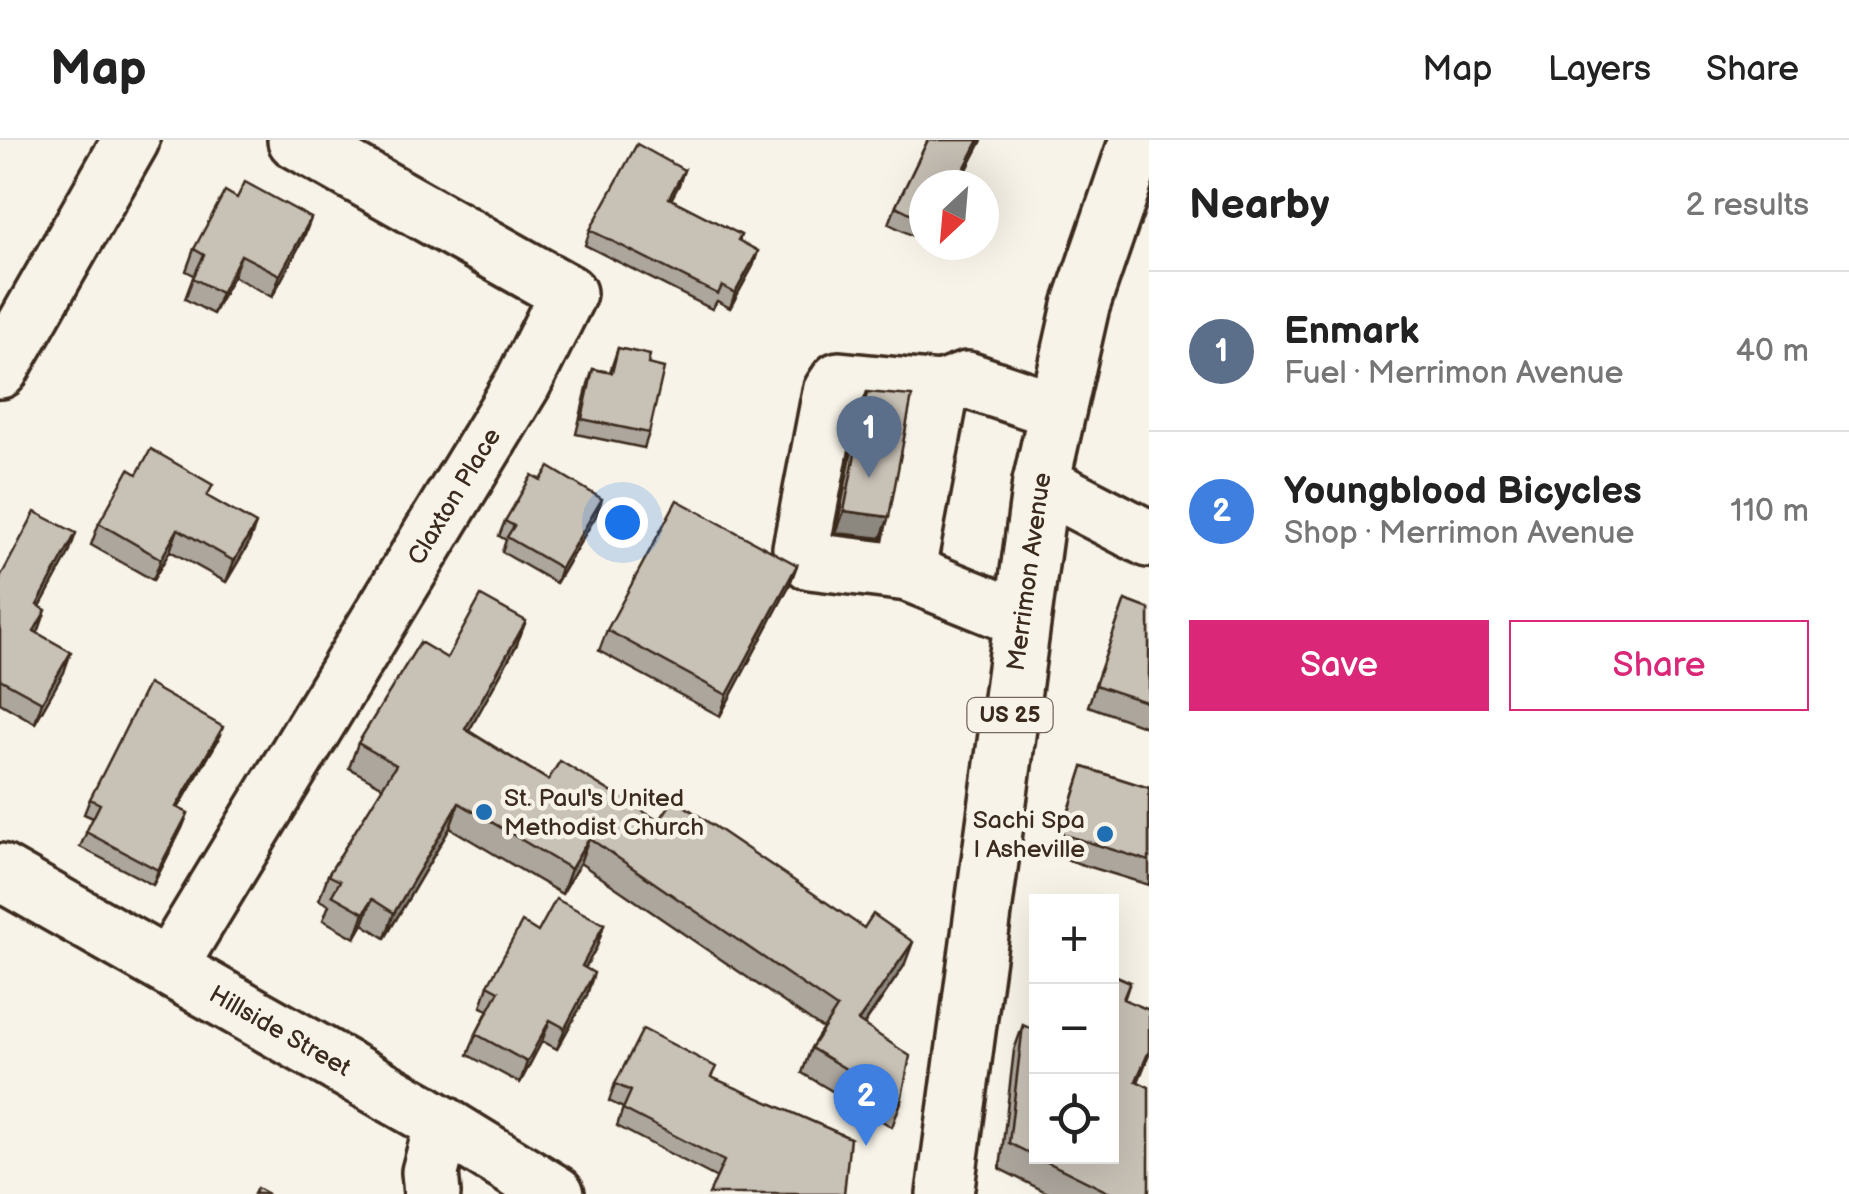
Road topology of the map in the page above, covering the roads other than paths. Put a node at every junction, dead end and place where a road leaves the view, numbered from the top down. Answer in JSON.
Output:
{"nodes":[{"id":1,"x":131,"y":140,"type":"edge"},
{"id":2,"x":296,"y":140,"type":"edge"},
{"id":3,"x":1138,"y":140,"type":"edge"},
{"id":4,"x":1149,"y":147,"type":"edge"},
{"id":5,"x":0,"y":370,"type":"edge"},
{"id":6,"x":941,"y":390,"type":"junction"},
{"id":7,"x":1058,"y":410,"type":"junction"},
{"id":8,"x":1040,"y":483,"type":"junction"},
{"id":9,"x":1149,"y":539,"type":"edge"},
{"id":10,"x":908,"y":573,"type":"junction"},
{"id":11,"x":1022,"y":618,"type":"junction"},
{"id":12,"x":2,"y":879,"type":"edge"},
{"id":13,"x":170,"y":965,"type":"junction"},
{"id":14,"x":442,"y":1124,"type":"junction"},
{"id":15,"x":432,"y":1194,"type":"edge"},
{"id":16,"x":556,"y":1194,"type":"edge"},
{"id":17,"x":945,"y":1194,"type":"edge"}],
"edges":[{"from":1,"to":5,"type":"street"},
{"from":2,"to":13,"type":"street","name":"Claxton Place"},
{"from":3,"to":4,"type":"street"},
{"from":3,"to":7,"type":"street","name":"Merrimon Avenue","number":"US 25"},
{"from":6,"to":7,"type":"street"},
{"from":6,"to":10,"type":"street"},
{"from":6,"to":10,"type":"street"},
{"from":7,"to":8,"type":"street","name":"Merrimon Avenue","number":"US 25"},
{"from":8,"to":9,"type":"street"},
{"from":8,"to":11,"type":"street","name":"Merrimon Avenue","number":"US 25"},
{"from":10,"to":11,"type":"street"},
{"from":11,"to":17,"type":"street","name":"Merrimon Avenue","number":"US 25"},
{"from":12,"to":13,"type":"street","name":"Hillside Street"},
{"from":13,"to":14,"type":"street","name":"Hillside Street"},
{"from":14,"to":15,"type":"street"},
{"from":14,"to":16,"type":"street","name":"Hillside Street"}]}
